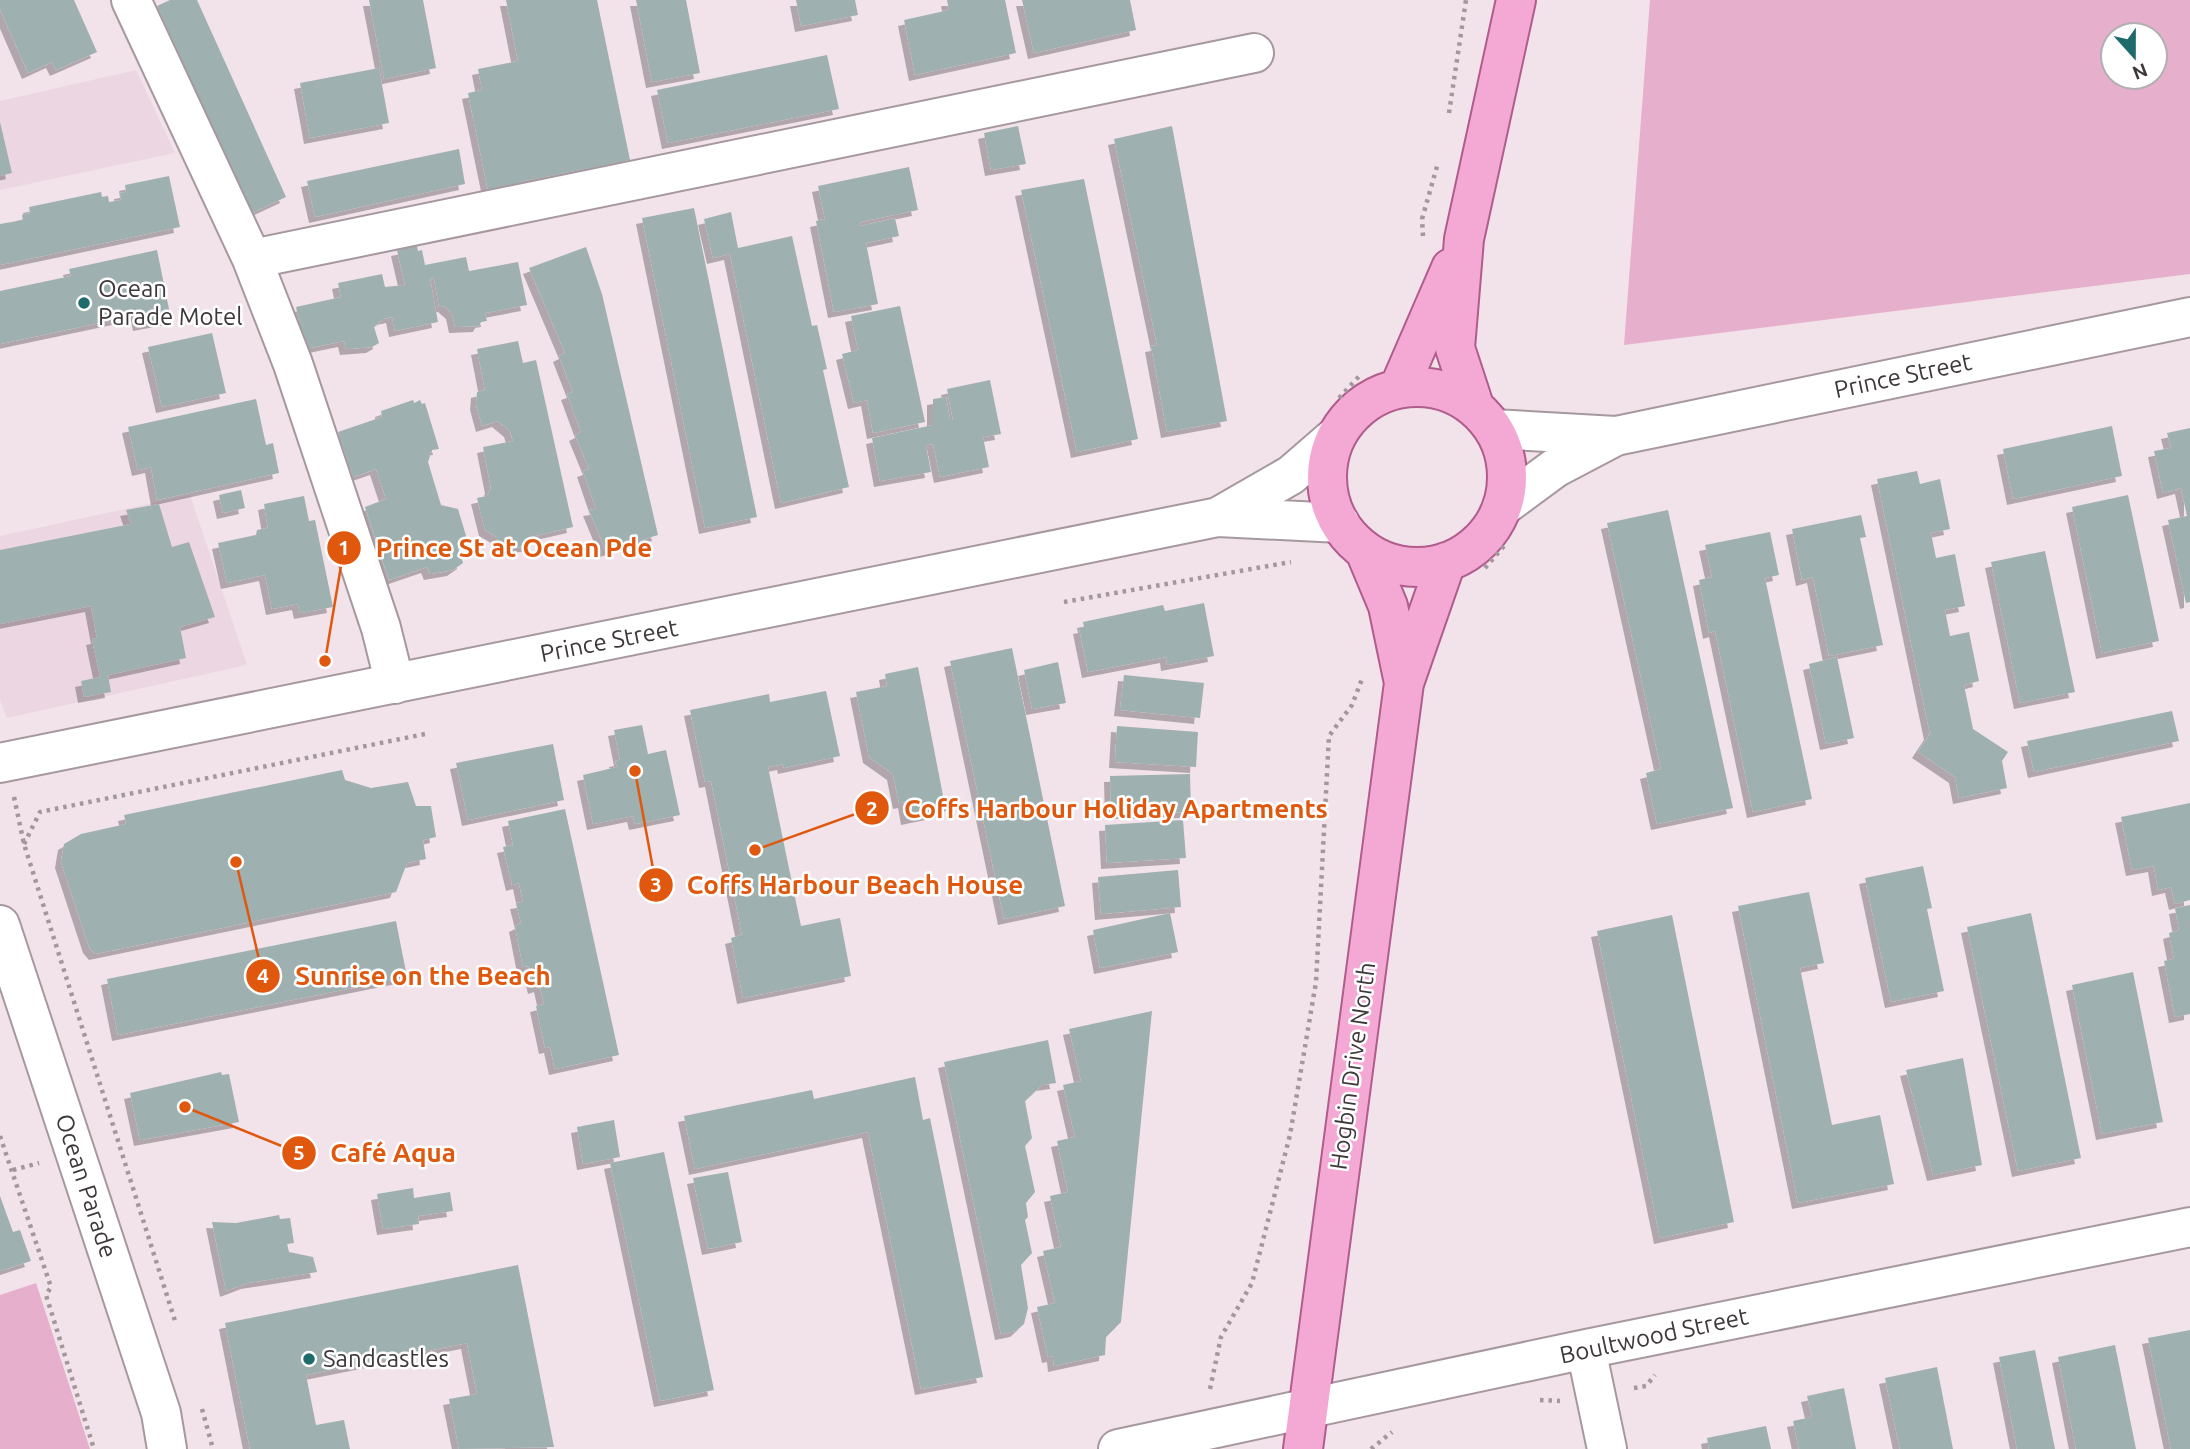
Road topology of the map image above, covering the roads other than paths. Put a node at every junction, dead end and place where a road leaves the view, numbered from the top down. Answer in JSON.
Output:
{"nodes":[{"id":1,"x":131,"y":0,"type":"edge"},
{"id":2,"x":1516,"y":0,"type":"edge"},
{"id":3,"x":1254,"y":52,"type":"dead end"},
{"id":4,"x":1464,"y":239,"type":"junction"},
{"id":5,"x":252,"y":259,"type":"junction"},
{"id":6,"x":2190,"y":317,"type":"edge"},
{"id":7,"x":1399,"y":388,"type":"junction"},
{"id":8,"x":1484,"y":418,"type":"junction"},
{"id":9,"x":1336,"y":419,"type":"junction"},
{"id":10,"x":1616,"y":436,"type":"junction"},
{"id":11,"x":1219,"y":517,"type":"junction"},
{"id":12,"x":1339,"y":523,"type":"junction"},
{"id":13,"x":1506,"y":525,"type":"junction"},
{"id":14,"x":1365,"y":551,"type":"junction"},
{"id":15,"x":1462,"y":570,"type":"junction"},
{"id":16,"x":1404,"y":683,"type":"junction"},
{"id":17,"x":395,"y":684,"type":"junction"},
{"id":18,"x":7,"y":780,"type":"edge"},
{"id":19,"x":0,"y":925,"type":"edge"},
{"id":20,"x":2190,"y":1227,"type":"edge"},
{"id":21,"x":1586,"y":1349,"type":"junction"},
{"id":22,"x":1307,"y":1411,"type":"junction"},
{"id":23,"x":167,"y":1449,"type":"edge"},
{"id":24,"x":1118,"y":1449,"type":"edge"},
{"id":25,"x":1303,"y":1449,"type":"edge"},
{"id":26,"x":1607,"y":1449,"type":"edge"}],
"edges":[{"from":1,"to":5,"type":"street"},
{"from":2,"to":4,"type":"main road"},
{"from":3,"to":5,"type":"street"},
{"from":4,"to":7,"type":"main road"},
{"from":4,"to":8,"type":"main road"},
{"from":5,"to":17,"type":"street"},
{"from":6,"to":10,"type":"street","name":"Prince Street"},
{"from":7,"to":8,"type":"main road"},
{"from":7,"to":9,"type":"main road"},
{"from":8,"to":10,"type":"street","name":"Prince Street"},
{"from":8,"to":13,"type":"main road"},
{"from":9,"to":11,"type":"street","name":"Prince Street"},
{"from":9,"to":12,"type":"main road"},
{"from":10,"to":13,"type":"street","name":"Prince Street"},
{"from":11,"to":12,"type":"street","name":"Prince Street"},
{"from":11,"to":17,"type":"street","name":"Prince Street"},
{"from":12,"to":14,"type":"main road"},
{"from":13,"to":15,"type":"main road"},
{"from":14,"to":15,"type":"main road"},
{"from":14,"to":16,"type":"main road","name":"Hogbin Drive North"},
{"from":15,"to":16,"type":"main road","name":"Hogbin Drive North"},
{"from":16,"to":22,"type":"main road","name":"Hogbin Drive North"},
{"from":17,"to":18,"type":"street","name":"Prince Street"},
{"from":19,"to":23,"type":"street","name":"Ocean Parade"},
{"from":20,"to":21,"type":"street","name":"Boultwood Street"},
{"from":21,"to":22,"type":"street","name":"Boultwood Street"},
{"from":21,"to":26,"type":"street"},
{"from":22,"to":24,"type":"street","name":"Boultwood Street"},
{"from":22,"to":25,"type":"main road","name":"Hogbin Drive North"}]}
